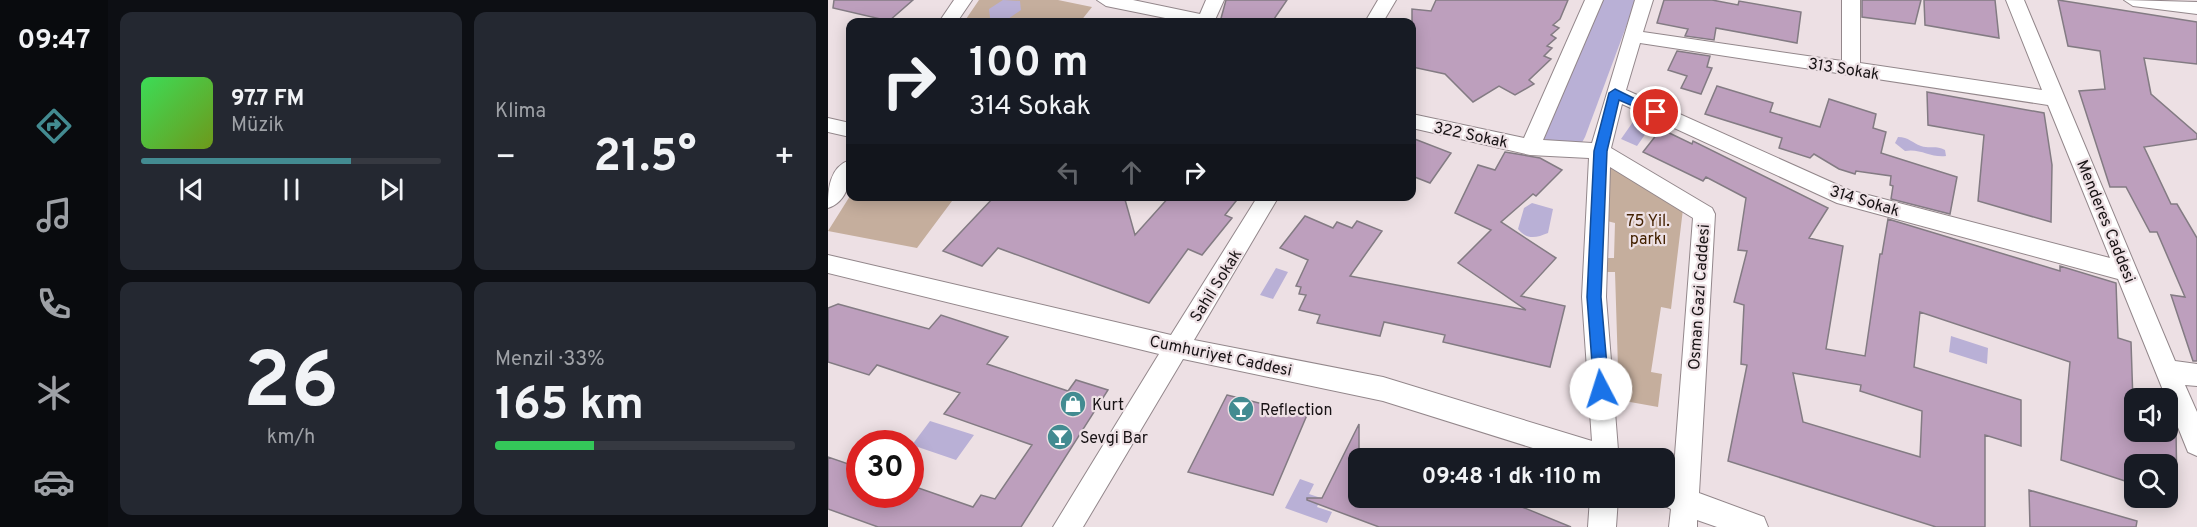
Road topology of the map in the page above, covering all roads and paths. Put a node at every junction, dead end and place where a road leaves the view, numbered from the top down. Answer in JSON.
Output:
{"nodes":[{"id":1,"x":963,"y":0,"type":"edge"},
{"id":2,"x":1106,"y":0,"type":"edge"},
{"id":3,"x":1215,"y":0,"type":"edge"},
{"id":4,"x":1387,"y":0,"type":"edge"},
{"id":5,"x":1594,"y":0,"type":"edge"},
{"id":6,"x":1644,"y":0,"type":"edge"},
{"id":7,"x":1851,"y":0,"type":"edge"},
{"id":8,"x":2015,"y":0,"type":"edge"},
{"id":9,"x":2133,"y":0,"type":"edge"},
{"id":10,"x":2197,"y":8,"type":"edge"},
{"id":11,"x":951,"y":18,"type":"edge"},
{"id":12,"x":1187,"y":18,"type":"edge"},
{"id":13,"x":1207,"y":18,"type":"edge"},
{"id":14,"x":1376,"y":18,"type":"edge"},
{"id":15,"x":1632,"y":36,"type":"junction"},
{"id":16,"x":1851,"y":69,"type":"junction"},
{"id":17,"x":1615,"y":93,"type":"junction"},
{"id":18,"x":2057,"y":99,"type":"junction"},
{"id":19,"x":1416,"y":122,"type":"edge"},
{"id":20,"x":828,"y":125,"type":"edge"},
{"id":21,"x":846,"y":129,"type":"edge"},
{"id":22,"x":1530,"y":147,"type":"junction"},
{"id":23,"x":1600,"y":151,"type":"junction"},
{"id":24,"x":846,"y":174,"type":"edge"},
{"id":25,"x":828,"y":200,"type":"edge"},
{"id":26,"x":1266,"y":201,"type":"edge"},
{"id":27,"x":828,"y":264,"type":"edge"},
{"id":28,"x":2128,"y":272,"type":"junction"},
{"id":29,"x":1176,"y":347,"type":"junction"},
{"id":30,"x":2168,"y":371,"type":"junction"},
{"id":31,"x":2197,"y":375,"type":"edge"},
{"id":32,"x":2197,"y":443,"type":"edge"},
{"id":33,"x":1575,"y":448,"type":"edge"},
{"id":34,"x":1606,"y":448,"type":"edge"},
{"id":35,"x":1677,"y":506,"type":"edge"},
{"id":36,"x":1603,"y":508,"type":"edge"},
{"id":37,"x":1067,"y":527,"type":"edge"},
{"id":38,"x":1602,"y":527,"type":"edge"},
{"id":39,"x":1754,"y":527,"type":"edge"}],
"edges":[{"from":1,"to":11,"type":"street"},
{"from":2,"to":12,"type":"street"},
{"from":3,"to":13,"type":"street"},
{"from":4,"to":14,"type":"street"},
{"from":5,"to":22,"type":"street"},
{"from":6,"to":15,"type":"street"},
{"from":7,"to":16,"type":"street"},
{"from":8,"to":18,"type":"street","name":"Menderes Caddesi"},
{"from":9,"to":10,"type":"street"},
{"from":15,"to":16,"type":"street","name":"313 Sokak"},
{"from":15,"to":17,"type":"street"},
{"from":16,"to":18,"type":"street","name":"313 Sokak"},
{"from":17,"to":23,"type":"street"},
{"from":17,"to":28,"type":"street","name":"314 Sokak"},
{"from":18,"to":28,"type":"street","name":"Menderes Caddesi"},
{"from":19,"to":22,"type":"street","name":"322 Sokak"},
{"from":20,"to":21,"type":"street"},
{"from":22,"to":23,"type":"street","name":"Osman Gazi Caddesi"},
{"from":23,"to":34,"type":"street"},
{"from":23,"to":35,"type":"street","name":"Osman Gazi Caddesi"},
{"from":24,"to":25,"type":"street"},
{"from":26,"to":29,"type":"street","name":"Sahil Sokak"},
{"from":27,"to":29,"type":"street","name":"Cumhuriyet Caddesi"},
{"from":28,"to":30,"type":"street","name":"Menderes Caddesi"},
{"from":29,"to":33,"type":"street","name":"Cumhuriyet Caddesi"},
{"from":29,"to":37,"type":"street","name":"Sahil Sokak"},
{"from":30,"to":31,"type":"street"},
{"from":30,"to":32,"type":"street","name":"Menderes Caddesi"},
{"from":35,"to":39,"type":"street"},
{"from":36,"to":38,"type":"street"}]}
